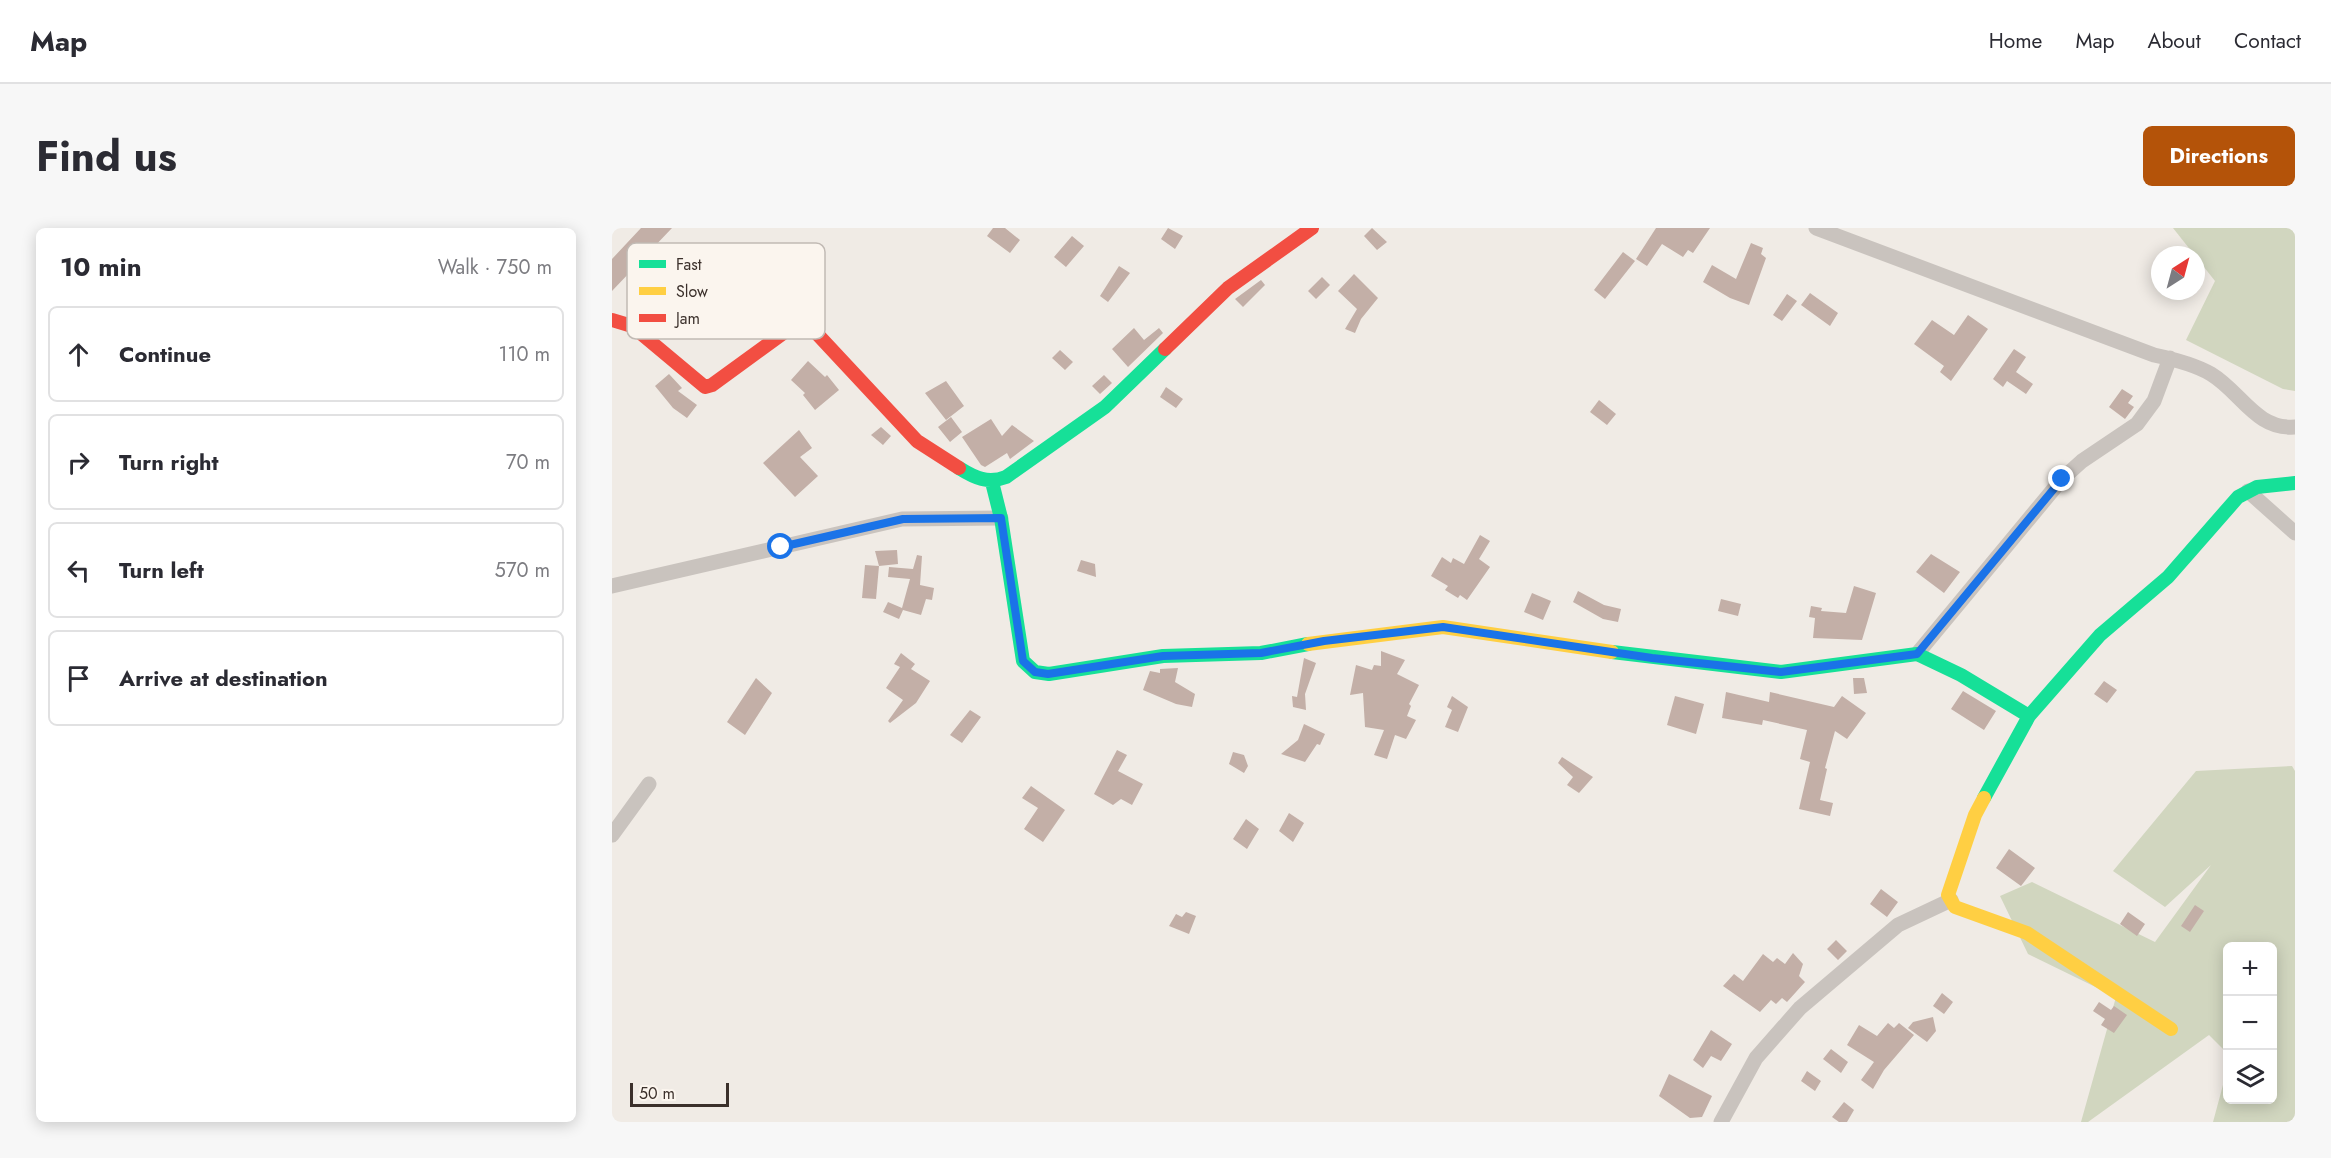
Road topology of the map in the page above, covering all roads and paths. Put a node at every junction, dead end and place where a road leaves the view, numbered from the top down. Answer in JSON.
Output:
{"nodes":[{"id":1,"x":1312,"y":228,"type":"edge"},
{"id":2,"x":1826,"y":229,"type":"edge"},
{"id":3,"x":612,"y":320,"type":"edge"},
{"id":4,"x":627,"y":325,"type":"edge"},
{"id":5,"x":647,"y":339,"type":"edge"},
{"id":6,"x":775,"y":339,"type":"edge"},
{"id":7,"x":822,"y":339,"type":"edge"},
{"id":8,"x":2170,"y":358,"type":"junction"},
{"id":9,"x":2295,"y":427,"type":"edge"},
{"id":10,"x":992,"y":482,"type":"junction"},
{"id":11,"x":2295,"y":483,"type":"edge"},
{"id":12,"x":2247,"y":490,"type":"junction"},
{"id":13,"x":1001,"y":518,"type":"junction"},
{"id":14,"x":2295,"y":533,"type":"edge"},
{"id":15,"x":612,"y":586,"type":"edge"},
{"id":16,"x":1917,"y":654,"type":"junction"},
{"id":17,"x":2029,"y":716,"type":"junction"},
{"id":18,"x":649,"y":784,"type":"dead end"},
{"id":19,"x":612,"y":835,"type":"edge"},
{"id":20,"x":1951,"y":900,"type":"junction"},
{"id":21,"x":2171,"y":1029,"type":"dead end"},
{"id":22,"x":1721,"y":1122,"type":"edge"}],
"edges":[{"from":1,"to":10,"type":"street"},
{"from":2,"to":8,"type":"street"},
{"from":3,"to":4,"type":"street"},
{"from":5,"to":6,"type":"street"},
{"from":7,"to":10,"type":"street"},
{"from":8,"to":9,"type":"street"},
{"from":8,"to":16,"type":"street"},
{"from":10,"to":13,"type":"street"},
{"from":11,"to":12,"type":"street"},
{"from":12,"to":14,"type":"street"},
{"from":12,"to":17,"type":"street"},
{"from":13,"to":15,"type":"street"},
{"from":13,"to":16,"type":"street"},
{"from":16,"to":17,"type":"street"},
{"from":17,"to":20,"type":"street"},
{"from":18,"to":19,"type":"street"},
{"from":20,"to":21,"type":"street"},
{"from":20,"to":22,"type":"street"}]}
